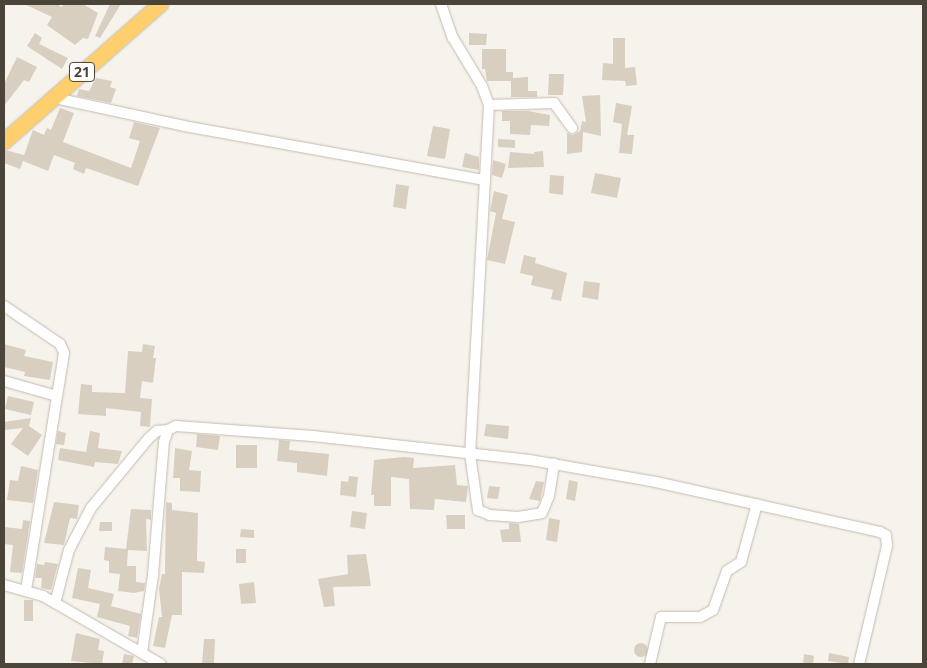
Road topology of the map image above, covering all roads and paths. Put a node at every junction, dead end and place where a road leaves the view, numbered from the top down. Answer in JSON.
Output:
{"nodes":[{"id":1,"x":160,"y":4,"type":"edge"},
{"id":2,"x":442,"y":4,"type":"edge"},
{"id":3,"x":55,"y":98,"type":"junction"},
{"id":4,"x":489,"y":105,"type":"junction"},
{"id":5,"x":572,"y":128,"type":"dead end"},
{"id":6,"x":4,"y":141,"type":"edge"},
{"id":7,"x":485,"y":180,"type":"junction"},
{"id":8,"x":4,"y":306,"type":"edge"},
{"id":9,"x":4,"y":381,"type":"edge"},
{"id":10,"x":56,"y":396,"type":"junction"},
{"id":11,"x":168,"y":430,"type":"junction"},
{"id":12,"x":470,"y":454,"type":"junction"},
{"id":13,"x":554,"y":463,"type":"junction"},
{"id":14,"x":757,"y":504,"type":"junction"},
{"id":15,"x":4,"y":585,"type":"edge"},
{"id":16,"x":26,"y":590,"type":"junction"},
{"id":17,"x":55,"y":603,"type":"junction"},
{"id":18,"x":142,"y":653,"type":"junction"},
{"id":19,"x":161,"y":664,"type":"edge"},
{"id":20,"x":650,"y":664,"type":"edge"},
{"id":21,"x":858,"y":664,"type":"edge"}],
"edges":[{"from":1,"to":3,"type":"highway","number":"21"},
{"from":2,"to":4,"type":"street"},
{"from":3,"to":6,"type":"highway","number":"21"},
{"from":3,"to":7,"type":"street"},
{"from":4,"to":5,"type":"street"},
{"from":4,"to":7,"type":"street"},
{"from":7,"to":12,"type":"street"},
{"from":8,"to":10,"type":"street"},
{"from":9,"to":10,"type":"street"},
{"from":10,"to":16,"type":"street"},
{"from":11,"to":12,"type":"street"},
{"from":11,"to":17,"type":"street"},
{"from":11,"to":18,"type":"street"},
{"from":12,"to":13,"type":"street"},
{"from":12,"to":13,"type":"street"},
{"from":13,"to":14,"type":"street"},
{"from":14,"to":20,"type":"street"},
{"from":14,"to":21,"type":"street"},
{"from":15,"to":16,"type":"street"},
{"from":16,"to":17,"type":"street"},
{"from":17,"to":18,"type":"street"},
{"from":18,"to":19,"type":"street"}]}
